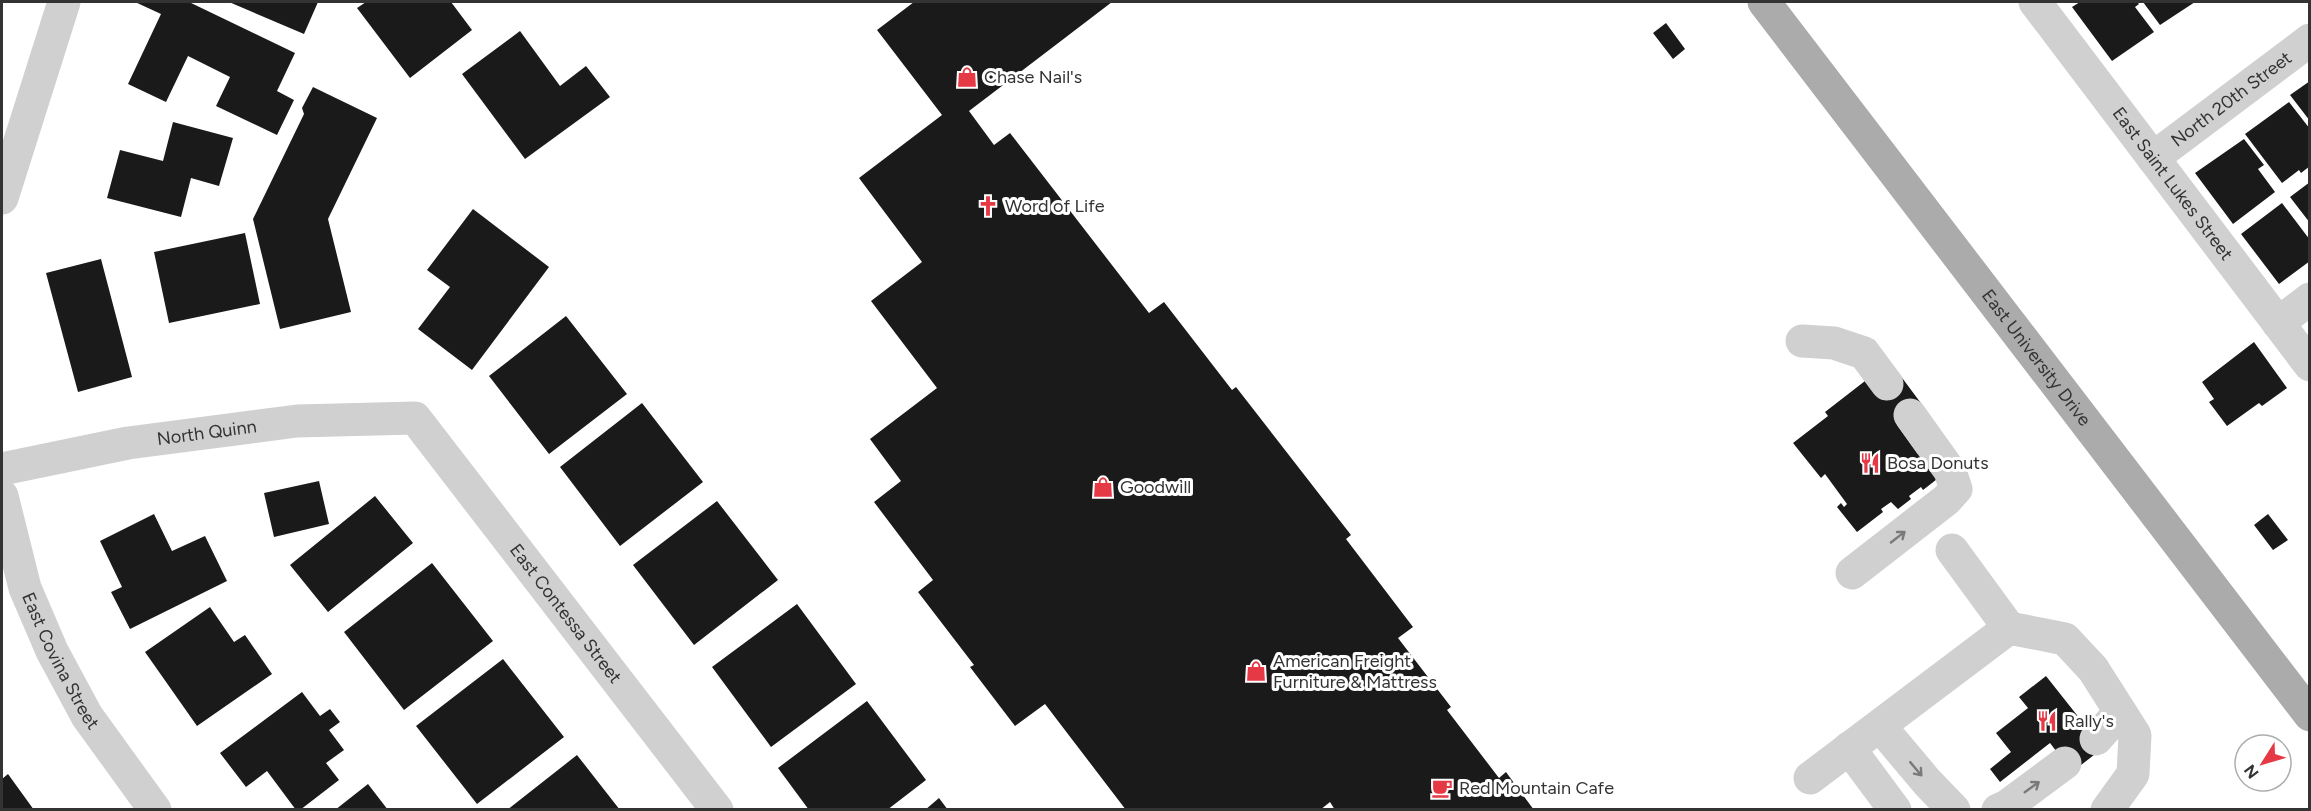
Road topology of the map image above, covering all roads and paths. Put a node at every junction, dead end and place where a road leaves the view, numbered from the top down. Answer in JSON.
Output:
{"nodes":[{"id":1,"x":64,"y":2,"type":"edge"},
{"id":2,"x":1764,"y":2,"type":"edge"},
{"id":3,"x":2035,"y":2,"type":"edge"},
{"id":4,"x":2310,"y":40,"type":"edge"},
{"id":5,"x":2153,"y":158,"type":"junction"},
{"id":6,"x":2,"y":198,"type":"edge"},
{"id":7,"x":2310,"y":299,"type":"edge"},
{"id":8,"x":2278,"y":323,"type":"junction"},
{"id":9,"x":1802,"y":340,"type":"dead end"},
{"id":10,"x":2310,"y":365,"type":"edge"},
{"id":11,"x":1887,"y":384,"type":"dead end"},
{"id":12,"x":1910,"y":415,"type":"dead end"},
{"id":13,"x":416,"y":418,"type":"joint"},
{"id":14,"x":2,"y":469,"type":"edge"},
{"id":15,"x":2,"y":495,"type":"edge"},
{"id":16,"x":1952,"y":550,"type":"dead end"},
{"id":17,"x":1852,"y":573,"type":"dead end"},
{"id":18,"x":2009,"y":628,"type":"junction"},
{"id":19,"x":2120,"y":712,"type":"junction"},
{"id":20,"x":2310,"y":715,"type":"edge"},
{"id":21,"x":1880,"y":726,"type":"junction"},
{"id":22,"x":2096,"y":739,"type":"dead end"},
{"id":23,"x":1850,"y":748,"type":"junction"},
{"id":24,"x":2065,"y":763,"type":"dead end"},
{"id":25,"x":1810,"y":778,"type":"dead end"},
{"id":26,"x":155,"y":810,"type":"edge"},
{"id":27,"x":717,"y":810,"type":"edge"},
{"id":28,"x":1895,"y":810,"type":"edge"},
{"id":29,"x":1954,"y":810,"type":"edge"},
{"id":30,"x":1998,"y":810,"type":"edge"},
{"id":31,"x":2107,"y":810,"type":"edge"}],
"edges":[{"from":1,"to":6,"type":"street"},
{"from":2,"to":20,"type":"main road","name":"East University Drive"},
{"from":3,"to":5,"type":"street","name":"East Saint Lukes Street"},
{"from":4,"to":5,"type":"street","name":"North 20th Street"},
{"from":5,"to":8,"type":"street","name":"East Saint Lukes Street"},
{"from":7,"to":8,"type":"street"},
{"from":8,"to":10,"type":"street","name":"East Saint Lukes Street"},
{"from":9,"to":11,"type":"street"},
{"from":17,"to":12,"type":"street","one_way":true},
{"from":13,"to":14,"type":"street","name":"North Quinn"},
{"from":13,"to":27,"type":"street","name":"East Contessa Street"},
{"from":15,"to":26,"type":"street","name":"East Covina Street"},
{"from":16,"to":18,"type":"street"},
{"from":18,"to":19,"type":"street"},
{"from":18,"to":21,"type":"street"},
{"from":19,"to":22,"type":"street"},
{"from":19,"to":31,"type":"street"},
{"from":21,"to":23,"type":"street"},
{"from":21,"to":29,"type":"street","one_way":true},
{"from":23,"to":25,"type":"street"},
{"from":23,"to":28,"type":"street"},
{"from":30,"to":24,"type":"street","one_way":true}]}
